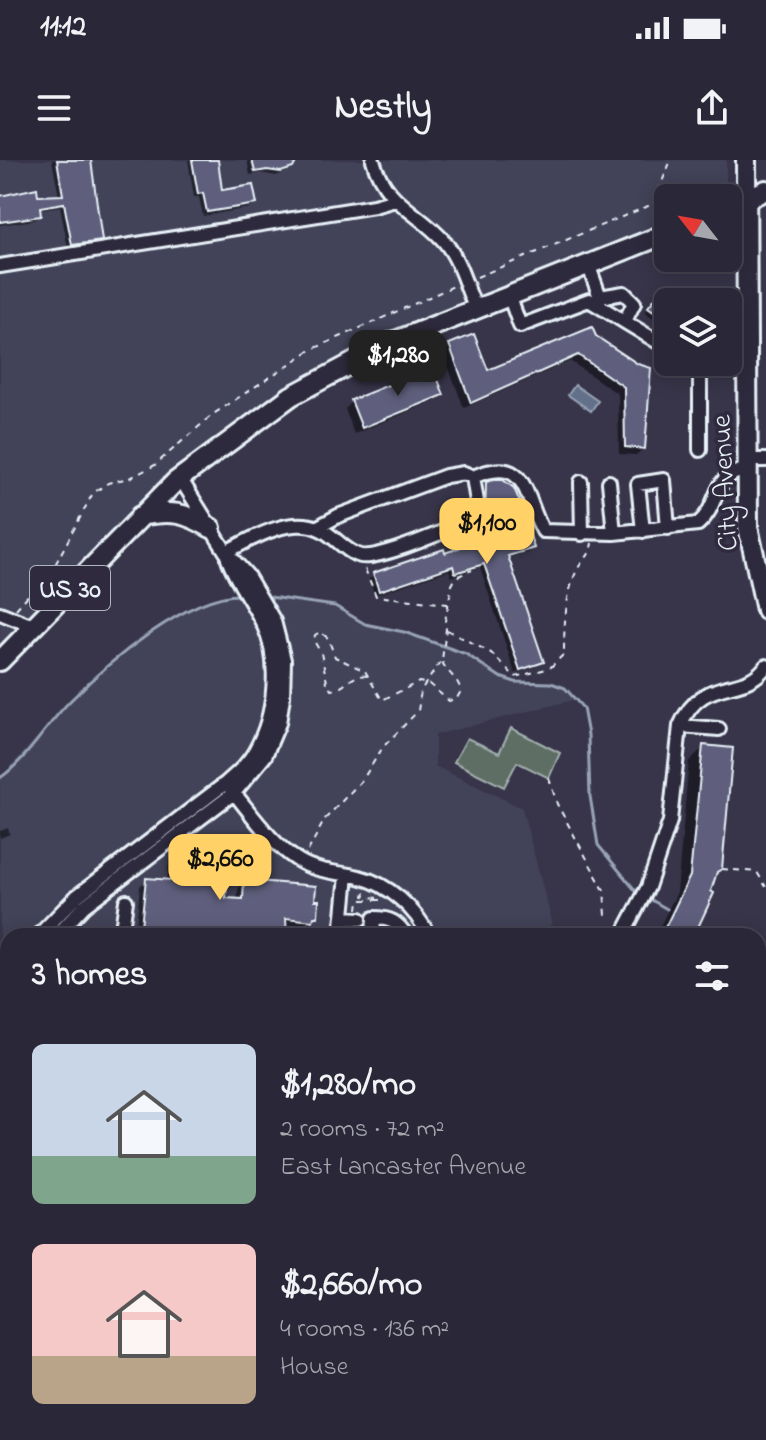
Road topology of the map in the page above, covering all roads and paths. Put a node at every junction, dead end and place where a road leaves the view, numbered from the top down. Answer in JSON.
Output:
{"nodes":[{"id":1,"x":373,"y":160,"type":"edge"},
{"id":2,"x":746,"y":160,"type":"edge"},
{"id":3,"x":766,"y":190,"type":"edge"},
{"id":4,"x":395,"y":200,"type":"junction"},
{"id":5,"x":746,"y":200,"type":"junction"},
{"id":6,"x":742,"y":202,"type":"edge"},
{"id":7,"x":654,"y":238,"type":"edge"},
{"id":8,"x":588,"y":264,"type":"junction"},
{"id":9,"x":0,"y":266,"type":"edge"},
{"id":10,"x":509,"y":295,"type":"junction"},
{"id":11,"x":598,"y":300,"type":"junction"},
{"id":12,"x":476,"y":309,"type":"junction"},
{"id":13,"x":625,"y":321,"type":"junction"},
{"id":14,"x":654,"y":339,"type":"edge"},
{"id":15,"x":700,"y":376,"type":"edge"},
{"id":16,"x":700,"y":450,"type":"dead end"},
{"id":17,"x":754,"y":463,"type":"edge"},
{"id":18,"x":473,"y":477,"type":"junction"},
{"id":19,"x":180,"y":478,"type":"junction"},
{"id":20,"x":581,"y":482,"type":"dead end"},
{"id":21,"x":609,"y":482,"type":"dead end"},
{"id":22,"x":140,"y":516,"type":"junction"},
{"id":23,"x":318,"y":527,"type":"junction"},
{"id":24,"x":211,"y":528,"type":"junction"},
{"id":25,"x":668,"y":528,"type":"junction"},
{"id":26,"x":643,"y":531,"type":"junction"},
{"id":27,"x":614,"y":533,"type":"junction"},
{"id":28,"x":588,"y":534,"type":"junction"},
{"id":29,"x":226,"y":552,"type":"junction"},
{"id":30,"x":362,"y":556,"type":"junction"},
{"id":31,"x":472,"y":570,"type":"dead end"},
{"id":32,"x":448,"y":604,"type":"junction"},
{"id":33,"x":766,"y":610,"type":"edge"},
{"id":34,"x":0,"y":613,"type":"edge"},
{"id":35,"x":33,"y":626,"type":"junction"},
{"id":36,"x":446,"y":629,"type":"junction"},
{"id":37,"x":442,"y":660,"type":"junction"},
{"id":38,"x":0,"y":661,"type":"edge"},
{"id":39,"x":766,"y":666,"type":"edge"},
{"id":40,"x":435,"y":669,"type":"junction"},
{"id":41,"x":445,"y":669,"type":"junction"},
{"id":42,"x":367,"y":676,"type":"junction"},
{"id":43,"x":425,"y":683,"type":"junction"},
{"id":44,"x":680,"y":726,"type":"junction"},
{"id":45,"x":719,"y":729,"type":"dead end"},
{"id":46,"x":549,"y":778,"type":"dead end"},
{"id":47,"x":230,"y":788,"type":"junction"},
{"id":48,"x":301,"y":863,"type":"junction"},
{"id":49,"x":137,"y":866,"type":"junction"},
{"id":50,"x":722,"y":869,"type":"dead end"},
{"id":51,"x":347,"y":875,"type":"junction"},
{"id":52,"x":146,"y":878,"type":"dead end"},
{"id":53,"x":766,"y":887,"type":"edge"},
{"id":54,"x":364,"y":896,"type":"dead end"},
{"id":55,"x":126,"y":901,"type":"dead end"},
{"id":56,"x":61,"y":909,"type":"junction"},
{"id":57,"x":606,"y":915,"type":"dead end"},
{"id":58,"x":343,"y":918,"type":"junction"},
{"id":59,"x":359,"y":919,"type":"joint"},
{"id":60,"x":67,"y":922,"type":"junction"},
{"id":61,"x":45,"y":928,"type":"edge"},
{"id":62,"x":62,"y":928,"type":"edge"},
{"id":63,"x":70,"y":928,"type":"edge"},
{"id":64,"x":122,"y":928,"type":"edge"},
{"id":65,"x":342,"y":928,"type":"edge"},
{"id":66,"x":373,"y":928,"type":"edge"},
{"id":67,"x":400,"y":928,"type":"edge"},
{"id":68,"x":424,"y":928,"type":"edge"},
{"id":69,"x":626,"y":928,"type":"edge"}],
"edges":[{"from":1,"to":4,"type":"lane"},
{"from":2,"to":5,"type":"highway","name":"City Avenue"},
{"from":3,"to":5,"type":"highway"},
{"from":4,"to":9,"type":"lane"},
{"from":4,"to":12,"type":"lane"},
{"from":5,"to":6,"type":"highway"},
{"from":5,"to":17,"type":"highway","name":"City Avenue"},
{"from":7,"to":8,"type":"highway","number":"US 30"},
{"from":8,"to":10,"type":"highway","number":"US 30"},
{"from":8,"to":11,"type":"lane"},
{"from":10,"to":11,"type":"lane"},
{"from":10,"to":12,"type":"highway","number":"US 30"},
{"from":11,"to":13,"type":"lane"},
{"from":11,"to":13,"type":"lane"},
{"from":12,"to":19,"type":"highway","number":"US 30"},
{"from":13,"to":14,"type":"lane"},
{"from":15,"to":16,"type":"lane"},
{"from":17,"to":25,"type":"lane"},
{"from":17,"to":33,"type":"highway","name":"City Avenue"},
{"from":18,"to":23,"type":"lane"},
{"from":18,"to":28,"type":"lane"},
{"from":18,"to":30,"type":"lane"},
{"from":19,"to":22,"type":"highway","number":"US 30"},
{"from":19,"to":24,"type":"lane"},
{"from":20,"to":28,"type":"lane"},
{"from":21,"to":27,"type":"lane"},
{"from":22,"to":24,"type":"highway"},
{"from":22,"to":35,"type":"highway","number":"US 30"},
{"from":23,"to":29,"type":"lane"},
{"from":23,"to":30,"type":"lane"},
{"from":24,"to":29,"type":"lane"},
{"from":25,"to":26,"type":"lane"},
{"from":25,"to":26,"type":"lane"},
{"from":26,"to":27,"type":"lane"},
{"from":27,"to":28,"type":"lane"},
{"from":28,"to":36,"type":"path"},
{"from":29,"to":47,"type":"lane"},
{"from":30,"to":32,"type":"path"},
{"from":31,"to":32,"type":"path"},
{"from":32,"to":36,"type":"path"},
{"from":34,"to":35,"type":"lane"},
{"from":35,"to":38,"type":"highway","number":"US 30"},
{"from":36,"to":37,"type":"path"},
{"from":37,"to":40,"type":"path"},
{"from":37,"to":41,"type":"path"},
{"from":39,"to":44,"type":"lane"},
{"from":40,"to":41,"type":"path"},
{"from":40,"to":43,"type":"path"},
{"from":41,"to":43,"type":"path"},
{"from":42,"to":42,"type":"path"},
{"from":42,"to":43,"type":"path"},
{"from":43,"to":48,"type":"path"},
{"from":44,"to":45,"type":"lane"},
{"from":44,"to":69,"type":"lane"},
{"from":46,"to":57,"type":"path"},
{"from":47,"to":48,"type":"lane"},
{"from":47,"to":49,"type":"lane"},
{"from":47,"to":56,"type":"lane"},
{"from":48,"to":51,"type":"lane"},
{"from":49,"to":52,"type":"lane"},
{"from":49,"to":60,"type":"lane"},
{"from":50,"to":53,"type":"path"},
{"from":51,"to":58,"type":"lane"},
{"from":51,"to":68,"type":"lane"},
{"from":54,"to":59,"type":"path"},
{"from":55,"to":64,"type":"lane"},
{"from":56,"to":60,"type":"lane"},
{"from":56,"to":61,"type":"lane"},
{"from":58,"to":59,"type":"lane"},
{"from":58,"to":65,"type":"lane"},
{"from":60,"to":62,"type":"lane"},
{"from":60,"to":63,"type":"lane"},
{"from":66,"to":67,"type":"lane"}]}
